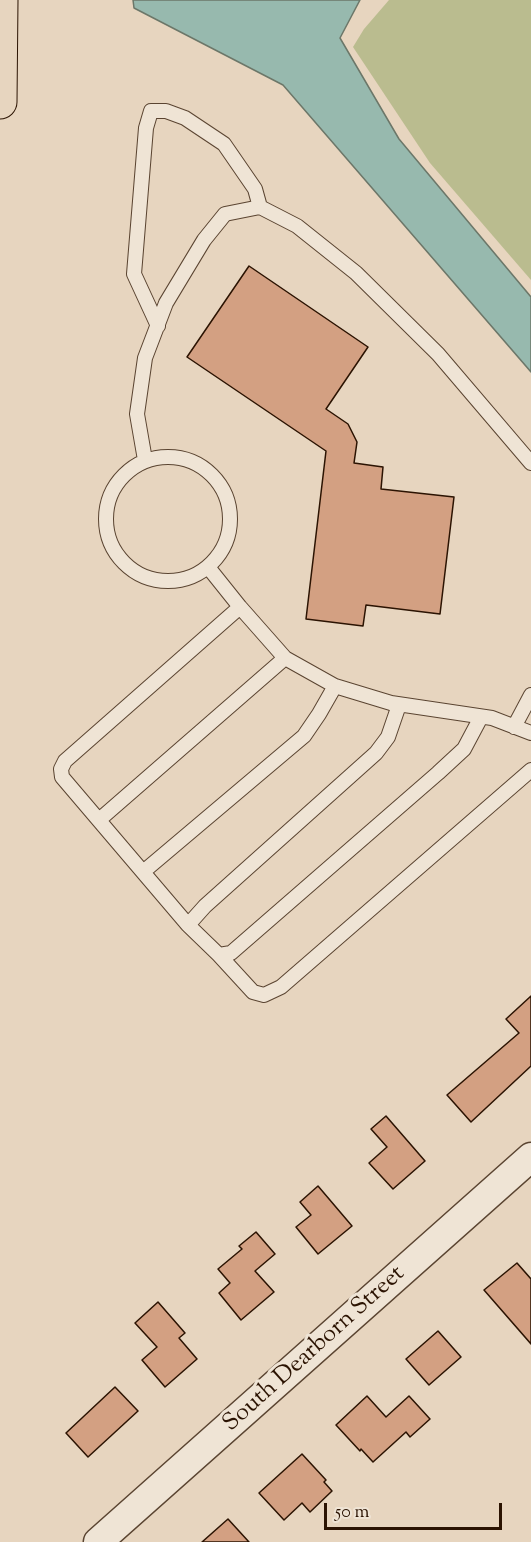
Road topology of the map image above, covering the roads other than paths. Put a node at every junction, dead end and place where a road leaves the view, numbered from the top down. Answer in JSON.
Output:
{"nodes":[{"id":1,"x":1,"y":0,"type":"edge"},
{"id":2,"x":0,"y":102,"type":"edge"},
{"id":3,"x":260,"y":207,"type":"junction"},
{"id":4,"x":158,"y":326,"type":"junction"},
{"id":5,"x":145,"y":460,"type":"junction"},
{"id":6,"x":531,"y":463,"type":"edge"},
{"id":7,"x":208,"y":567,"type":"junction"},
{"id":8,"x":240,"y":607,"type":"junction"},
{"id":9,"x":285,"y":658,"type":"junction"},
{"id":10,"x":335,"y":686,"type":"junction"},
{"id":11,"x":531,"y":695,"type":"edge"},
{"id":12,"x":399,"y":705,"type":"junction"},
{"id":13,"x":482,"y":717,"type":"junction"},
{"id":14,"x":514,"y":727,"type":"junction"},
{"id":15,"x":531,"y":733,"type":"edge"},
{"id":16,"x":531,"y":770,"type":"edge"},
{"id":17,"x":99,"y":820,"type":"junction"},
{"id":18,"x":143,"y":873,"type":"junction"},
{"id":19,"x":188,"y":925,"type":"junction"},
{"id":20,"x":219,"y":956,"type":"junction"},
{"id":21,"x":531,"y":1157,"type":"edge"},
{"id":22,"x":98,"y":1542,"type":"edge"}],
"edges":[{"from":1,"to":2,"type":"highway"},
{"from":3,"to":4,"type":"lane"},
{"from":3,"to":4,"type":"lane"},
{"from":3,"to":6,"type":"lane"},
{"from":4,"to":5,"type":"lane"},
{"from":5,"to":7,"type":"lane"},
{"from":5,"to":7,"type":"lane"},
{"from":7,"to":8,"type":"lane"},
{"from":8,"to":9,"type":"lane"},
{"from":8,"to":17,"type":"lane"},
{"from":9,"to":10,"type":"lane"},
{"from":9,"to":17,"type":"lane"},
{"from":10,"to":12,"type":"lane"},
{"from":10,"to":18,"type":"lane"},
{"from":11,"to":14,"type":"lane"},
{"from":12,"to":13,"type":"lane"},
{"from":12,"to":19,"type":"lane"},
{"from":13,"to":14,"type":"lane"},
{"from":13,"to":20,"type":"lane"},
{"from":14,"to":15,"type":"lane"},
{"from":16,"to":20,"type":"lane"},
{"from":17,"to":18,"type":"lane"},
{"from":18,"to":19,"type":"lane"},
{"from":19,"to":20,"type":"lane"},
{"from":21,"to":22,"type":"street","name":"South Dearborn Street"}]}
